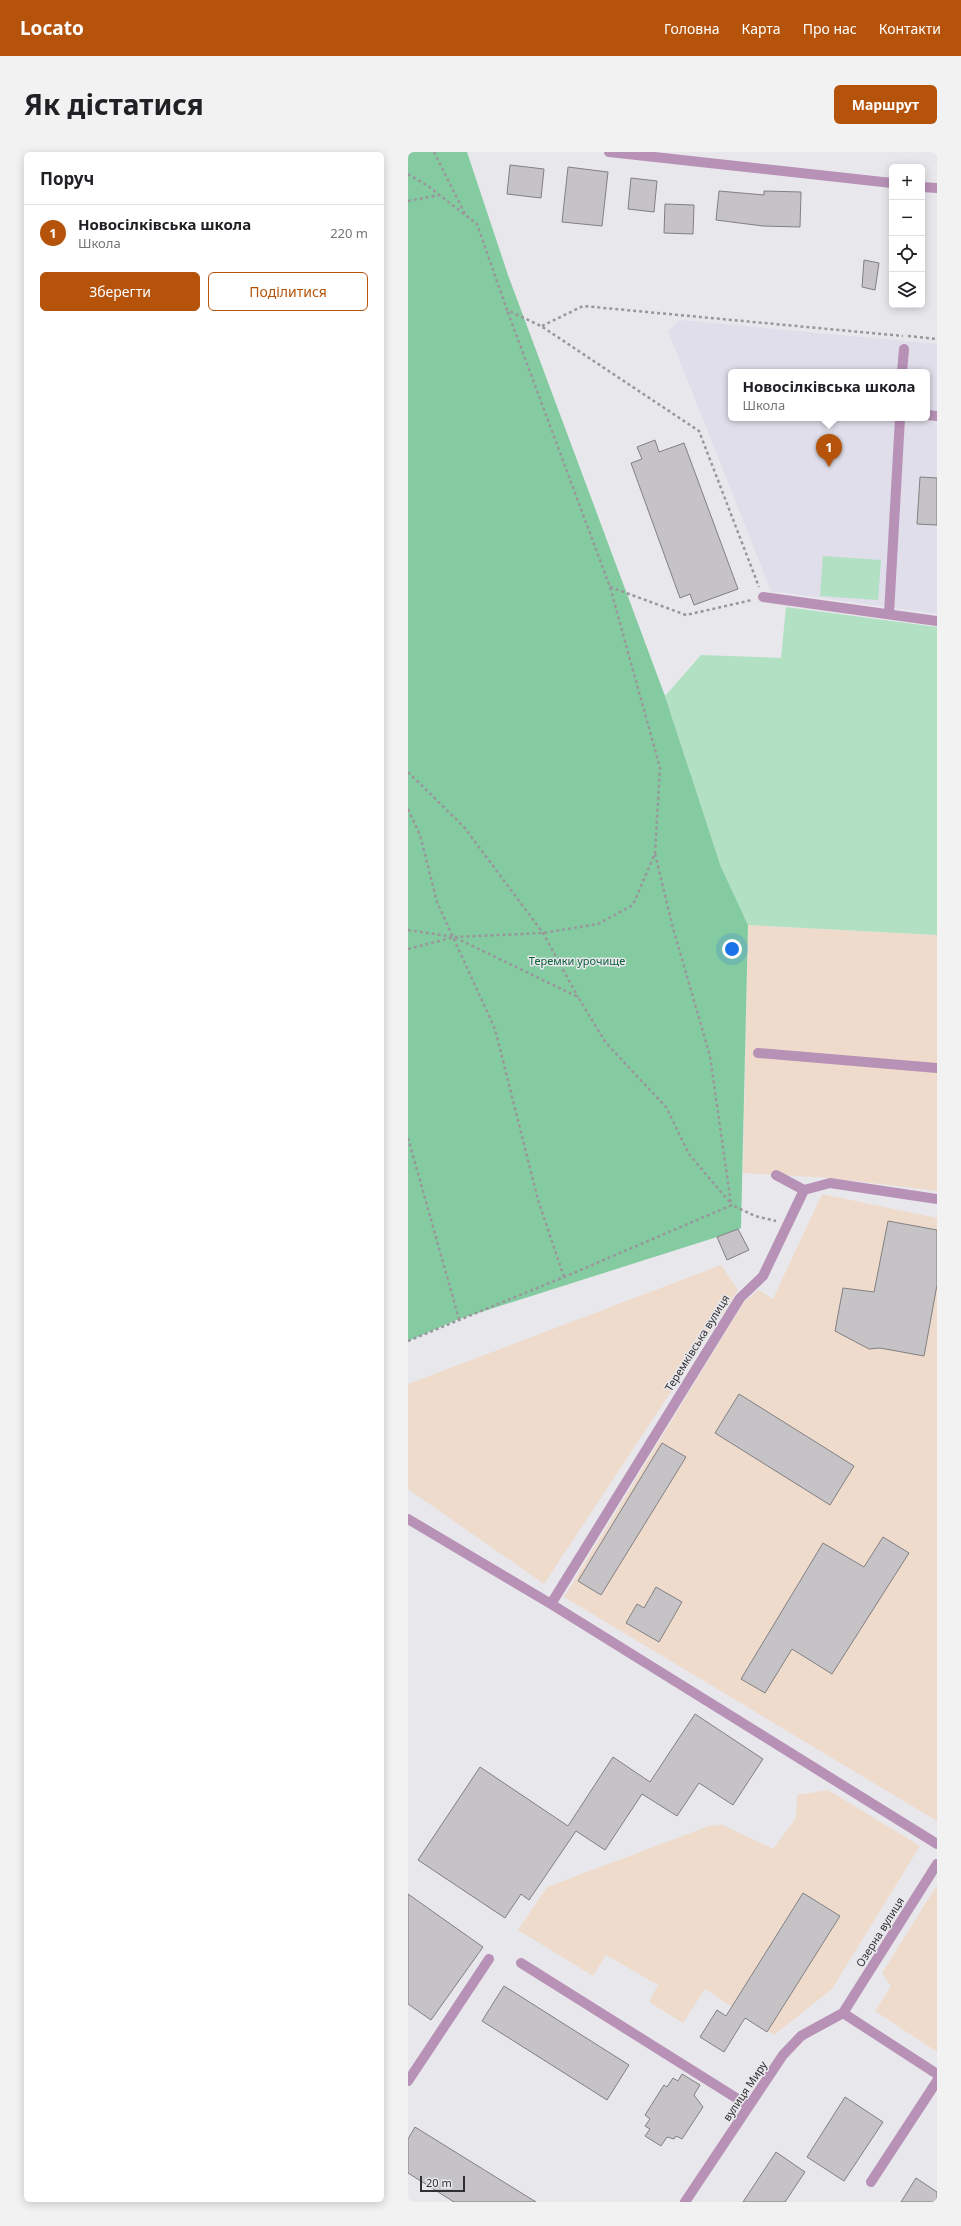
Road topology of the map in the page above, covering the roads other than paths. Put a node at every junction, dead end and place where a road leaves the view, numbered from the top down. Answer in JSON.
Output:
{"nodes":[{"id":1,"x":609,"y":152,"type":"edge"},
{"id":2,"x":889,"y":183,"type":"edge"},
{"id":3,"x":925,"y":186,"type":"edge"},
{"id":4,"x":937,"y":188,"type":"edge"},
{"id":5,"x":904,"y":349,"type":"dead end"},
{"id":6,"x":902,"y":369,"type":"edge"},
{"id":7,"x":900,"y":421,"type":"edge"},
{"id":8,"x":763,"y":597,"type":"road end"},
{"id":9,"x":889,"y":614,"type":"junction"},
{"id":10,"x":937,"y":621,"type":"edge"},
{"id":11,"x":758,"y":1053,"type":"dead end"},
{"id":12,"x":937,"y":1068,"type":"edge"},
{"id":13,"x":776,"y":1175,"type":"dead end"},
{"id":14,"x":804,"y":1190,"type":"junction"},
{"id":15,"x":937,"y":1199,"type":"edge"},
{"id":16,"x":408,"y":1519,"type":"edge"},
{"id":17,"x":551,"y":1604,"type":"junction"},
{"id":18,"x":937,"y":1844,"type":"edge"},
{"id":19,"x":937,"y":1864,"type":"edge"},
{"id":20,"x":489,"y":1960,"type":"dead end"},
{"id":21,"x":521,"y":1963,"type":"dead end"},
{"id":22,"x":843,"y":2013,"type":"junction"},
{"id":23,"x":937,"y":2074,"type":"edge"},
{"id":24,"x":408,"y":2081,"type":"edge"},
{"id":25,"x":937,"y":2081,"type":"edge"},
{"id":26,"x":749,"y":2106,"type":"junction"},
{"id":27,"x":871,"y":2182,"type":"dead end"},
{"id":28,"x":685,"y":2202,"type":"edge"}],
"edges":[{"from":1,"to":2,"type":"street"},
{"from":3,"to":4,"type":"street"},
{"from":5,"to":6,"type":"street"},
{"from":7,"to":9,"type":"street"},
{"from":8,"to":9,"type":"street"},
{"from":9,"to":10,"type":"street"},
{"from":11,"to":12,"type":"street"},
{"from":13,"to":14,"type":"street"},
{"from":14,"to":15,"type":"street"},
{"from":14,"to":17,"type":"street","name":"Теремківська вулиця"},
{"from":16,"to":17,"type":"street"},
{"from":17,"to":18,"type":"street"},
{"from":19,"to":22,"type":"street","name":"Озерна вулиця"},
{"from":20,"to":24,"type":"street"},
{"from":21,"to":26,"type":"street"},
{"from":22,"to":23,"type":"street"},
{"from":22,"to":26,"type":"street","name":"вулиця Миру"},
{"from":25,"to":27,"type":"street"},
{"from":26,"to":28,"type":"street","name":"вулиця Миру"}]}
